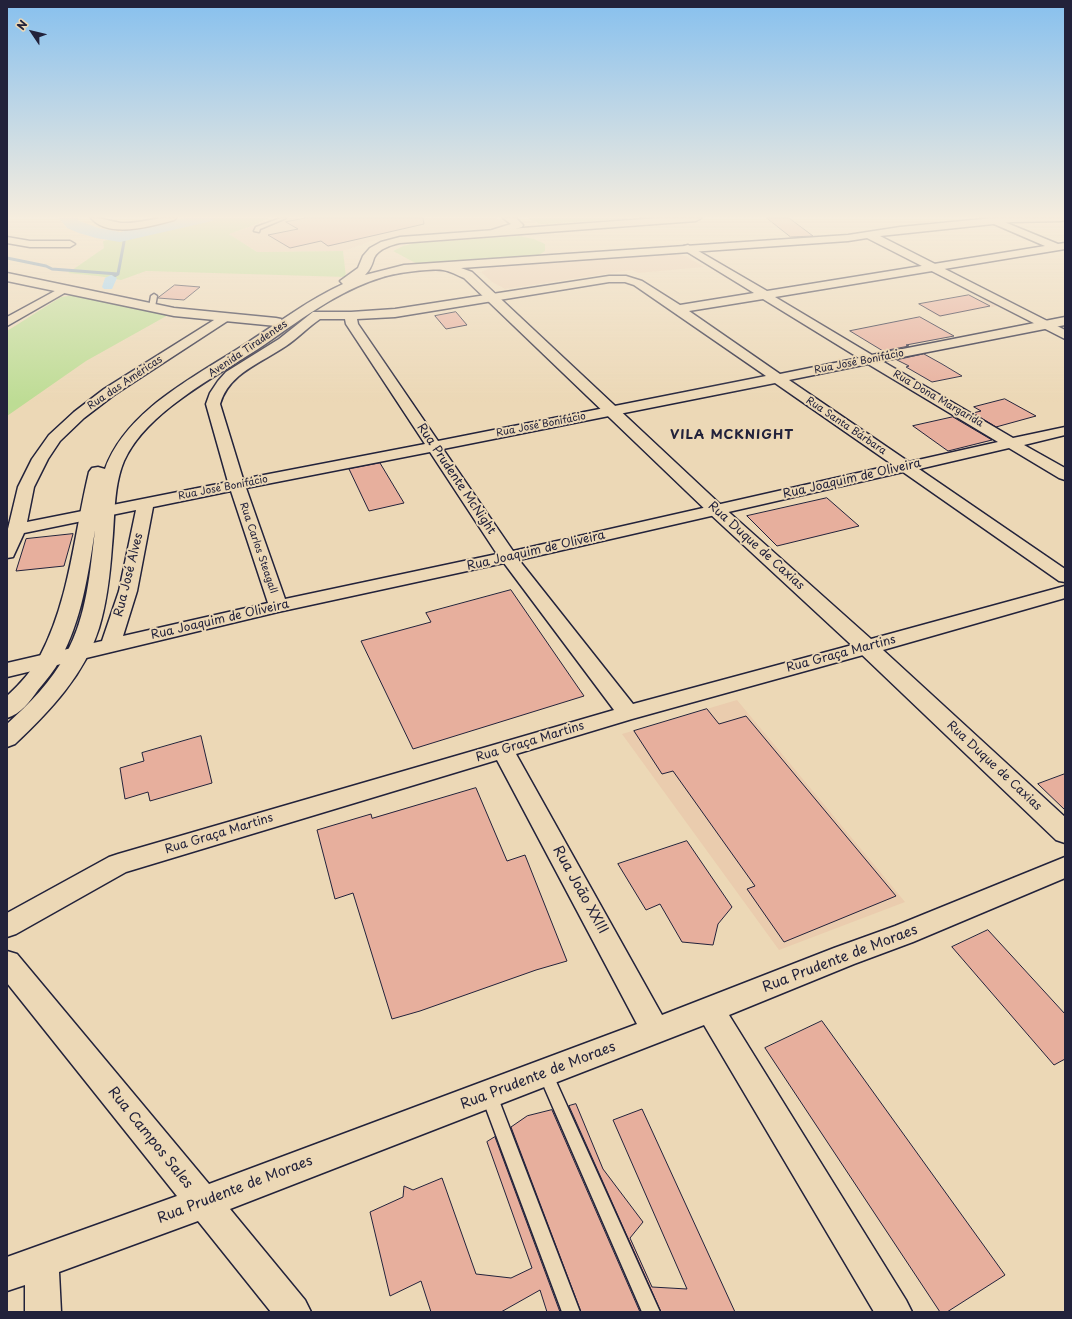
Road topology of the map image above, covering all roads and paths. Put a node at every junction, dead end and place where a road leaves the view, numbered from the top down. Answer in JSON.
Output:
{"nodes":[{"id":1,"x":19,"y":280,"type":"edge"},
{"id":2,"x":349,"y":280,"type":"edge"},
{"id":3,"x":365,"y":280,"type":"edge"},
{"id":4,"x":473,"y":280,"type":"edge"},
{"id":5,"x":606,"y":280,"type":"edge"},
{"id":6,"x":628,"y":280,"type":"edge"},
{"id":7,"x":739,"y":280,"type":"edge"},
{"id":8,"x":858,"y":280,"type":"edge"},
{"id":9,"x":958,"y":280,"type":"edge"},
{"id":10,"x":64,"y":289,"type":"junction"},
{"id":11,"x":764,"y":295,"type":"junction"},
{"id":12,"x":492,"y":298,"type":"junction"},
{"id":13,"x":678,"y":309,"type":"junction"},
{"id":14,"x":316,"y":310,"type":"junction"},
{"id":15,"x":358,"y":315,"type":"junction"},
{"id":16,"x":226,"y":318,"type":"junction"},
{"id":17,"x":286,"y":318,"type":"junction"},
{"id":18,"x":1065,"y":321,"type":"edge"},
{"id":19,"x":7,"y":322,"type":"edge"},
{"id":20,"x":1045,"y":324,"type":"junction"},
{"id":21,"x":1065,"y":335,"type":"edge"},
{"id":22,"x":871,"y":360,"type":"junction"},
{"id":23,"x":776,"y":379,"type":"junction"},
{"id":24,"x":612,"y":411,"type":"junction"},
{"id":25,"x":1065,"y":431,"type":"edge"},
{"id":26,"x":1012,"y":443,"type":"junction"},
{"id":27,"x":434,"y":446,"type":"junction"},
{"id":28,"x":906,"y":468,"type":"junction"},
{"id":29,"x":1065,"y":475,"type":"edge"},
{"id":30,"x":237,"y":485,"type":"junction"},
{"id":31,"x":145,"y":504,"type":"junction"},
{"id":32,"x":716,"y":510,"type":"junction"},
{"id":33,"x":98,"y":513,"type":"junction"},
{"id":34,"x":17,"y":529,"type":"junction"},
{"id":35,"x":7,"y":553,"type":"edge"},
{"id":36,"x":508,"y":557,"type":"junction"},
{"id":37,"x":1065,"y":577,"type":"edge"},
{"id":38,"x":1065,"y":592,"type":"edge"},
{"id":39,"x":278,"y":606,"type":"junction"},
{"id":40,"x":110,"y":646,"type":"junction"},
{"id":41,"x":867,"y":647,"type":"junction"},
{"id":42,"x":78,"y":654,"type":"junction"},
{"id":43,"x":49,"y":660,"type":"junction"},
{"id":44,"x":7,"y":670,"type":"edge"},
{"id":45,"x":7,"y":710,"type":"edge"},
{"id":46,"x":628,"y":712,"type":"junction"},
{"id":47,"x":7,"y":738,"type":"edge"},
{"id":48,"x":503,"y":750,"type":"junction"},
{"id":49,"x":1065,"y":833,"type":"edge"},
{"id":50,"x":1065,"y":867,"type":"edge"},
{"id":51,"x":7,"y":926,"type":"edge"},
{"id":52,"x":7,"y":963,"type":"edge"},
{"id":53,"x":710,"y":1010,"type":"junction"},
{"id":54,"x":656,"y":1031,"type":"junction"},
{"id":55,"x":545,"y":1073,"type":"junction"},
{"id":56,"x":489,"y":1094,"type":"junction"},
{"id":57,"x":203,"y":1203,"type":"junction"},
{"id":58,"x":42,"y":1261,"type":"junction"},
{"id":59,"x":7,"y":1274,"type":"edge"},
{"id":60,"x":43,"y":1312,"type":"edge"},
{"id":61,"x":293,"y":1312,"type":"edge"},
{"id":62,"x":571,"y":1312,"type":"edge"},
{"id":63,"x":651,"y":1312,"type":"edge"},
{"id":64,"x":894,"y":1312,"type":"edge"}],
"edges":[{"from":1,"to":10,"type":"main road"},
{"from":2,"to":17,"type":"main road","name":"Avenida Tiradentes"},
{"from":3,"to":14,"type":"main road","name":"Avenida Tiradentes"},
{"from":4,"to":12,"type":"main road","name":"Rua Duque de Caxias"},
{"from":5,"to":12,"type":"street","name":"Rua Santa Bárbara"},
{"from":6,"to":13,"type":"street","name":"Rua Santa Bárbara"},
{"from":7,"to":11,"type":"street","name":"Rua Dona Margarida"},
{"from":8,"to":11,"type":"street"},
{"from":9,"to":20,"type":"main road"},
{"from":10,"to":16,"type":"main road"},
{"from":10,"to":19,"type":"street"},
{"from":11,"to":13,"type":"street"},
{"from":11,"to":22,"type":"street","name":"Rua Dona Margarida"},
{"from":12,"to":15,"type":"street"},
{"from":12,"to":24,"type":"main road","name":"Rua Duque de Caxias"},
{"from":13,"to":23,"type":"street","name":"Rua Santa Bárbara"},
{"from":14,"to":15,"type":"street"},
{"from":14,"to":17,"type":"main road","name":"Avenida Tiradentes"},
{"from":14,"to":30,"type":"street","name":"Rua Carlos Steagall"},
{"from":15,"to":27,"type":"street","name":"Rua Prudente McNight"},
{"from":16,"to":17,"type":"main road"},
{"from":16,"to":34,"type":"street","name":"Rua das Américas"},
{"from":17,"to":33,"type":"main road","name":"Avenida Tiradentes"},
{"from":18,"to":20,"type":"street","name":"Rua José Bonifácio"},
{"from":20,"to":21,"type":"main road"},
{"from":20,"to":22,"type":"street","name":"Rua José Bonifácio"},
{"from":22,"to":23,"type":"street","name":"Rua José Bonifácio"},
{"from":22,"to":26,"type":"street","name":"Rua Dona Margarida"},
{"from":23,"to":24,"type":"street","name":"Rua José Bonifácio"},
{"from":23,"to":28,"type":"street","name":"Rua Santa Bárbara"},
{"from":24,"to":27,"type":"street","name":"Rua José Bonifácio"},
{"from":24,"to":32,"type":"main road","name":"Rua Duque de Caxias"},
{"from":25,"to":26,"type":"street","name":"Rua Joaquim de Oliveira"},
{"from":26,"to":28,"type":"street","name":"Rua Joaquim de Oliveira"},
{"from":26,"to":29,"type":"street","name":"Rua Dona Margarida"},
{"from":27,"to":30,"type":"street","name":"Rua José Bonifácio"},
{"from":27,"to":36,"type":"street","name":"Rua Prudente McNight"},
{"from":28,"to":32,"type":"street","name":"Rua Joaquim de Oliveira"},
{"from":28,"to":37,"type":"street","name":"Rua Santa Bárbara"},
{"from":30,"to":31,"type":"street","name":"Rua José Bonifácio"},
{"from":30,"to":39,"type":"street","name":"Rua Carlos Steagall"},
{"from":31,"to":33,"type":"street","name":"Rua José Bonifácio"},
{"from":31,"to":40,"type":"street","name":"Rua José Alves"},
{"from":32,"to":36,"type":"street","name":"Rua Joaquim de Oliveira"},
{"from":32,"to":41,"type":"main road","name":"Rua Duque de Caxias"},
{"from":33,"to":34,"type":"street","name":"Rua José Bonifácio"},
{"from":33,"to":42,"type":"main road","name":"Avenida Tiradentes"},
{"from":33,"to":43,"type":"main road","name":"Avenida Tiradentes"},
{"from":34,"to":35,"type":"street","name":"Rua das Américas"},
{"from":36,"to":39,"type":"street","name":"Rua Joaquim de Oliveira"},
{"from":36,"to":46,"type":"street","name":"Rua Prudente McNight"},
{"from":38,"to":41,"type":"main road","name":"Rua Graça Martins"},
{"from":39,"to":40,"type":"street","name":"Rua Joaquim de Oliveira"},
{"from":40,"to":42,"type":"street","name":"Rua Joaquim de Oliveira"},
{"from":41,"to":46,"type":"street","name":"Rua Graça Martins"},
{"from":41,"to":49,"type":"main road","name":"Rua Duque de Caxias"},
{"from":42,"to":43,"type":"street","name":"Rua Joaquim de Oliveira"},
{"from":42,"to":47,"type":"main road","name":"Avenida Tiradentes"},
{"from":43,"to":44,"type":"street","name":"Rua Joaquim de Oliveira"},
{"from":43,"to":45,"type":"main road","name":"Avenida Tiradentes"},
{"from":46,"to":48,"type":"street","name":"Rua Graça Martins"},
{"from":48,"to":51,"type":"street","name":"Rua Graça Martins"},
{"from":48,"to":54,"type":"street","name":"Rua João XXIII"},
{"from":50,"to":53,"type":"street","name":"Rua Prudente de Moraes"},
{"from":52,"to":57,"type":"street","name":"Rua Campos Sales"},
{"from":53,"to":54,"type":"street","name":"Rua Prudente de Moraes"},
{"from":53,"to":64,"type":"street"},
{"from":54,"to":55,"type":"street","name":"Rua Prudente de Moraes"},
{"from":55,"to":56,"type":"street","name":"Rua Prudente de Moraes"},
{"from":55,"to":63,"type":"lane"},
{"from":56,"to":57,"type":"street","name":"Rua Prudente de Moraes"},
{"from":56,"to":62,"type":"lane"},
{"from":57,"to":58,"type":"street","name":"Rua Prudente de Moraes"},
{"from":57,"to":61,"type":"street","name":"Rua Campos Sales"},
{"from":58,"to":59,"type":"street","name":"Rua Prudente de Moraes"},
{"from":58,"to":60,"type":"street"}]}
